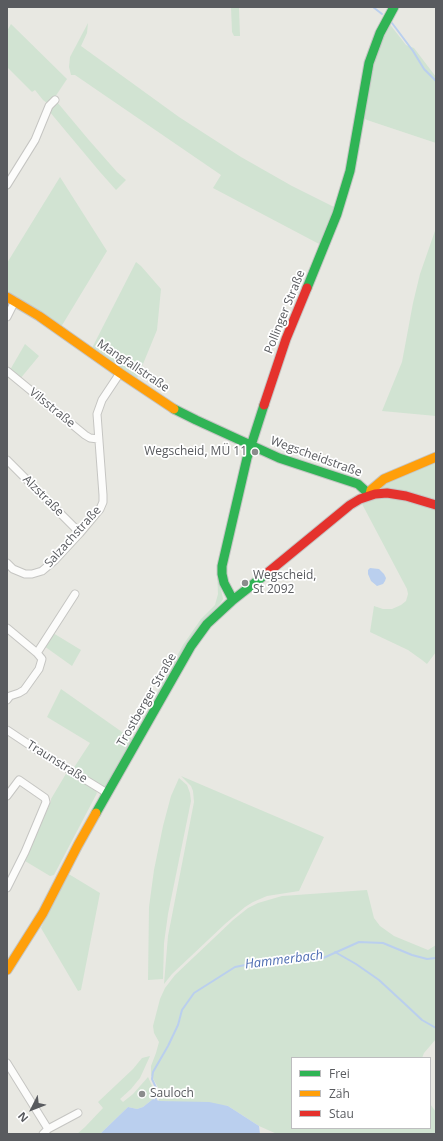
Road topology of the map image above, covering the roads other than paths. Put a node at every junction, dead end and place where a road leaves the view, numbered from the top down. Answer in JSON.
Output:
{"nodes":[{"id":1,"x":394,"y":7,"type":"edge"},
{"id":2,"x":55,"y":100,"type":"dead end"},
{"id":3,"x":7,"y":184,"type":"edge"},
{"id":4,"x":11,"y":299,"type":"edge"},
{"id":5,"x":7,"y":317,"type":"edge"},
{"id":6,"x":7,"y":371,"type":"edge"},
{"id":7,"x":120,"y":374,"type":"junction"},
{"id":8,"x":98,"y":439,"type":"junction"},
{"id":9,"x":251,"y":445,"type":"junction"},
{"id":10,"x":436,"y":457,"type":"edge"},
{"id":11,"x":7,"y":460,"type":"edge"},
{"id":12,"x":370,"y":495,"type":"junction"},
{"id":13,"x":436,"y":505,"type":"edge"},
{"id":14,"x":80,"y":533,"type":"junction"},
{"id":15,"x":7,"y":563,"type":"edge"},
{"id":16,"x":75,"y":594,"type":"dead end"},
{"id":17,"x":233,"y":600,"type":"junction"},
{"id":18,"x":7,"y":628,"type":"edge"},
{"id":19,"x":37,"y":652,"type":"junction"},
{"id":20,"x":7,"y":700,"type":"edge"},
{"id":21,"x":7,"y":730,"type":"edge"},
{"id":22,"x":107,"y":793,"type":"junction"},
{"id":23,"x":7,"y":796,"type":"edge"},
{"id":24,"x":7,"y":888,"type":"edge"},
{"id":25,"x":8,"y":966,"type":"edge"},
{"id":26,"x":7,"y":1063,"type":"edge"},
{"id":27,"x":78,"y":1113,"type":"dead end"},
{"id":28,"x":45,"y":1132,"type":"edge"}],
"edges":[{"from":1,"to":9,"type":"street","name":"Pollinger Straße"},
{"from":2,"to":3,"type":"street"},
{"from":4,"to":5,"type":"street"},
{"from":4,"to":7,"type":"street","name":"Mangfallstraße"},
{"from":6,"to":8,"type":"street","name":"Vilsstraße"},
{"from":7,"to":8,"type":"street","name":"Salzachstraße"},
{"from":7,"to":9,"type":"street","name":"Mangfallstraße"},
{"from":8,"to":14,"type":"street","name":"Salzachstraße"},
{"from":9,"to":12,"type":"street","name":"Wegscheidstraße"},
{"from":9,"to":17,"type":"street","name":"Pollinger Straße"},
{"from":10,"to":12,"type":"street","name":"Trostberger Straße"},
{"from":11,"to":14,"type":"street","name":"Alzstraße"},
{"from":12,"to":13,"type":"street","name":"Trostberger Straße"},
{"from":12,"to":17,"type":"street","name":"Trostberger Straße"},
{"from":14,"to":15,"type":"street","name":"Salzachstraße"},
{"from":16,"to":19,"type":"street"},
{"from":17,"to":22,"type":"street","name":"Trostberger Straße"},
{"from":18,"to":19,"type":"street"},
{"from":19,"to":20,"type":"street"},
{"from":21,"to":22,"type":"street","name":"Traunstraße"},
{"from":22,"to":25,"type":"street","name":"Trostberger Straße"},
{"from":23,"to":24,"type":"street"},
{"from":26,"to":28,"type":"street"},
{"from":27,"to":28,"type":"street"}]}
